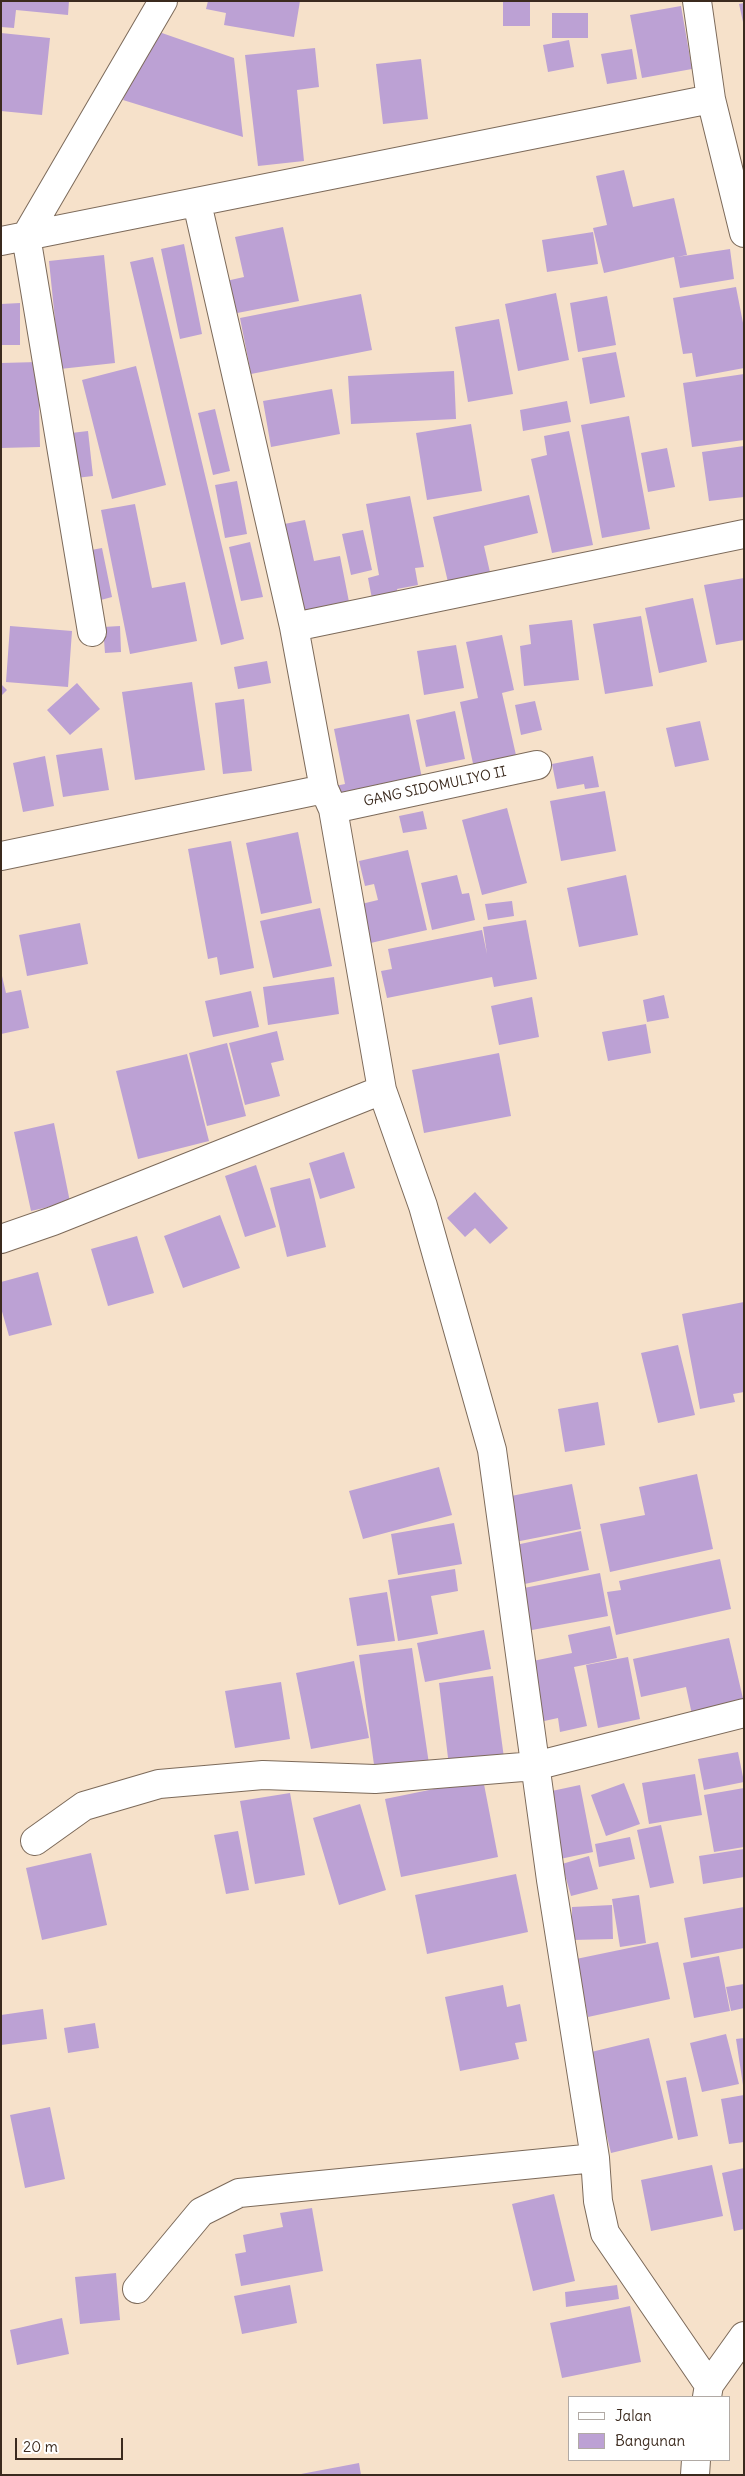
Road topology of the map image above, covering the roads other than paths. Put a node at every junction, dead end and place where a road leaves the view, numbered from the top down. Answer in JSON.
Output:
{"nodes":[{"id":1,"x":163,"y":1,"type":"edge"},
{"id":2,"x":697,"y":1,"type":"edge"},
{"id":3,"x":711,"y":98,"type":"junction"},
{"id":4,"x":197,"y":203,"type":"junction"},
{"id":5,"x":744,"y":233,"type":"edge"},
{"id":6,"x":13,"y":238,"type":"edge"},
{"id":7,"x":744,"y":534,"type":"edge"},
{"id":8,"x":294,"y":627,"type":"junction"},
{"id":9,"x":92,"y":632,"type":"dead end"},
{"id":10,"x":537,"y":765,"type":"dead end"},
{"id":11,"x":328,"y":799,"type":"junction"},
{"id":12,"x":1,"y":856,"type":"edge"},
{"id":13,"x":382,"y":1090,"type":"junction"},
{"id":14,"x":1,"y":1239,"type":"edge"},
{"id":15,"x":744,"y":1713,"type":"edge"},
{"id":16,"x":535,"y":1766,"type":"junction"},
{"id":17,"x":35,"y":1841,"type":"dead end"},
{"id":18,"x":595,"y":2158,"type":"junction"},
{"id":19,"x":137,"y":2289,"type":"dead end"},
{"id":20,"x":744,"y":2336,"type":"edge"},
{"id":21,"x":708,"y":2391,"type":"edge"},
{"id":22,"x":696,"y":2461,"type":"edge"},
{"id":23,"x":695,"y":2475,"type":"edge"}],
"edges":[{"from":1,"to":6,"type":"street"},
{"from":2,"to":3,"type":"street"},
{"from":3,"to":4,"type":"street"},
{"from":3,"to":5,"type":"street"},
{"from":4,"to":6,"type":"street"},
{"from":4,"to":8,"type":"street"},
{"from":6,"to":9,"type":"street"},
{"from":7,"to":8,"type":"street"},
{"from":8,"to":11,"type":"street"},
{"from":10,"to":11,"type":"street","name":"GANG SIDOMULIYO II"},
{"from":11,"to":12,"type":"street","name":"GANG SIDOMULIYO II"},
{"from":11,"to":13,"type":"street"},
{"from":13,"to":14,"type":"street"},
{"from":13,"to":16,"type":"street"},
{"from":15,"to":16,"type":"street"},
{"from":16,"to":17,"type":"street"},
{"from":16,"to":18,"type":"street"},
{"from":18,"to":19,"type":"street"},
{"from":18,"to":21,"type":"street"},
{"from":20,"to":21,"type":"street"},
{"from":22,"to":23,"type":"street"}]}
